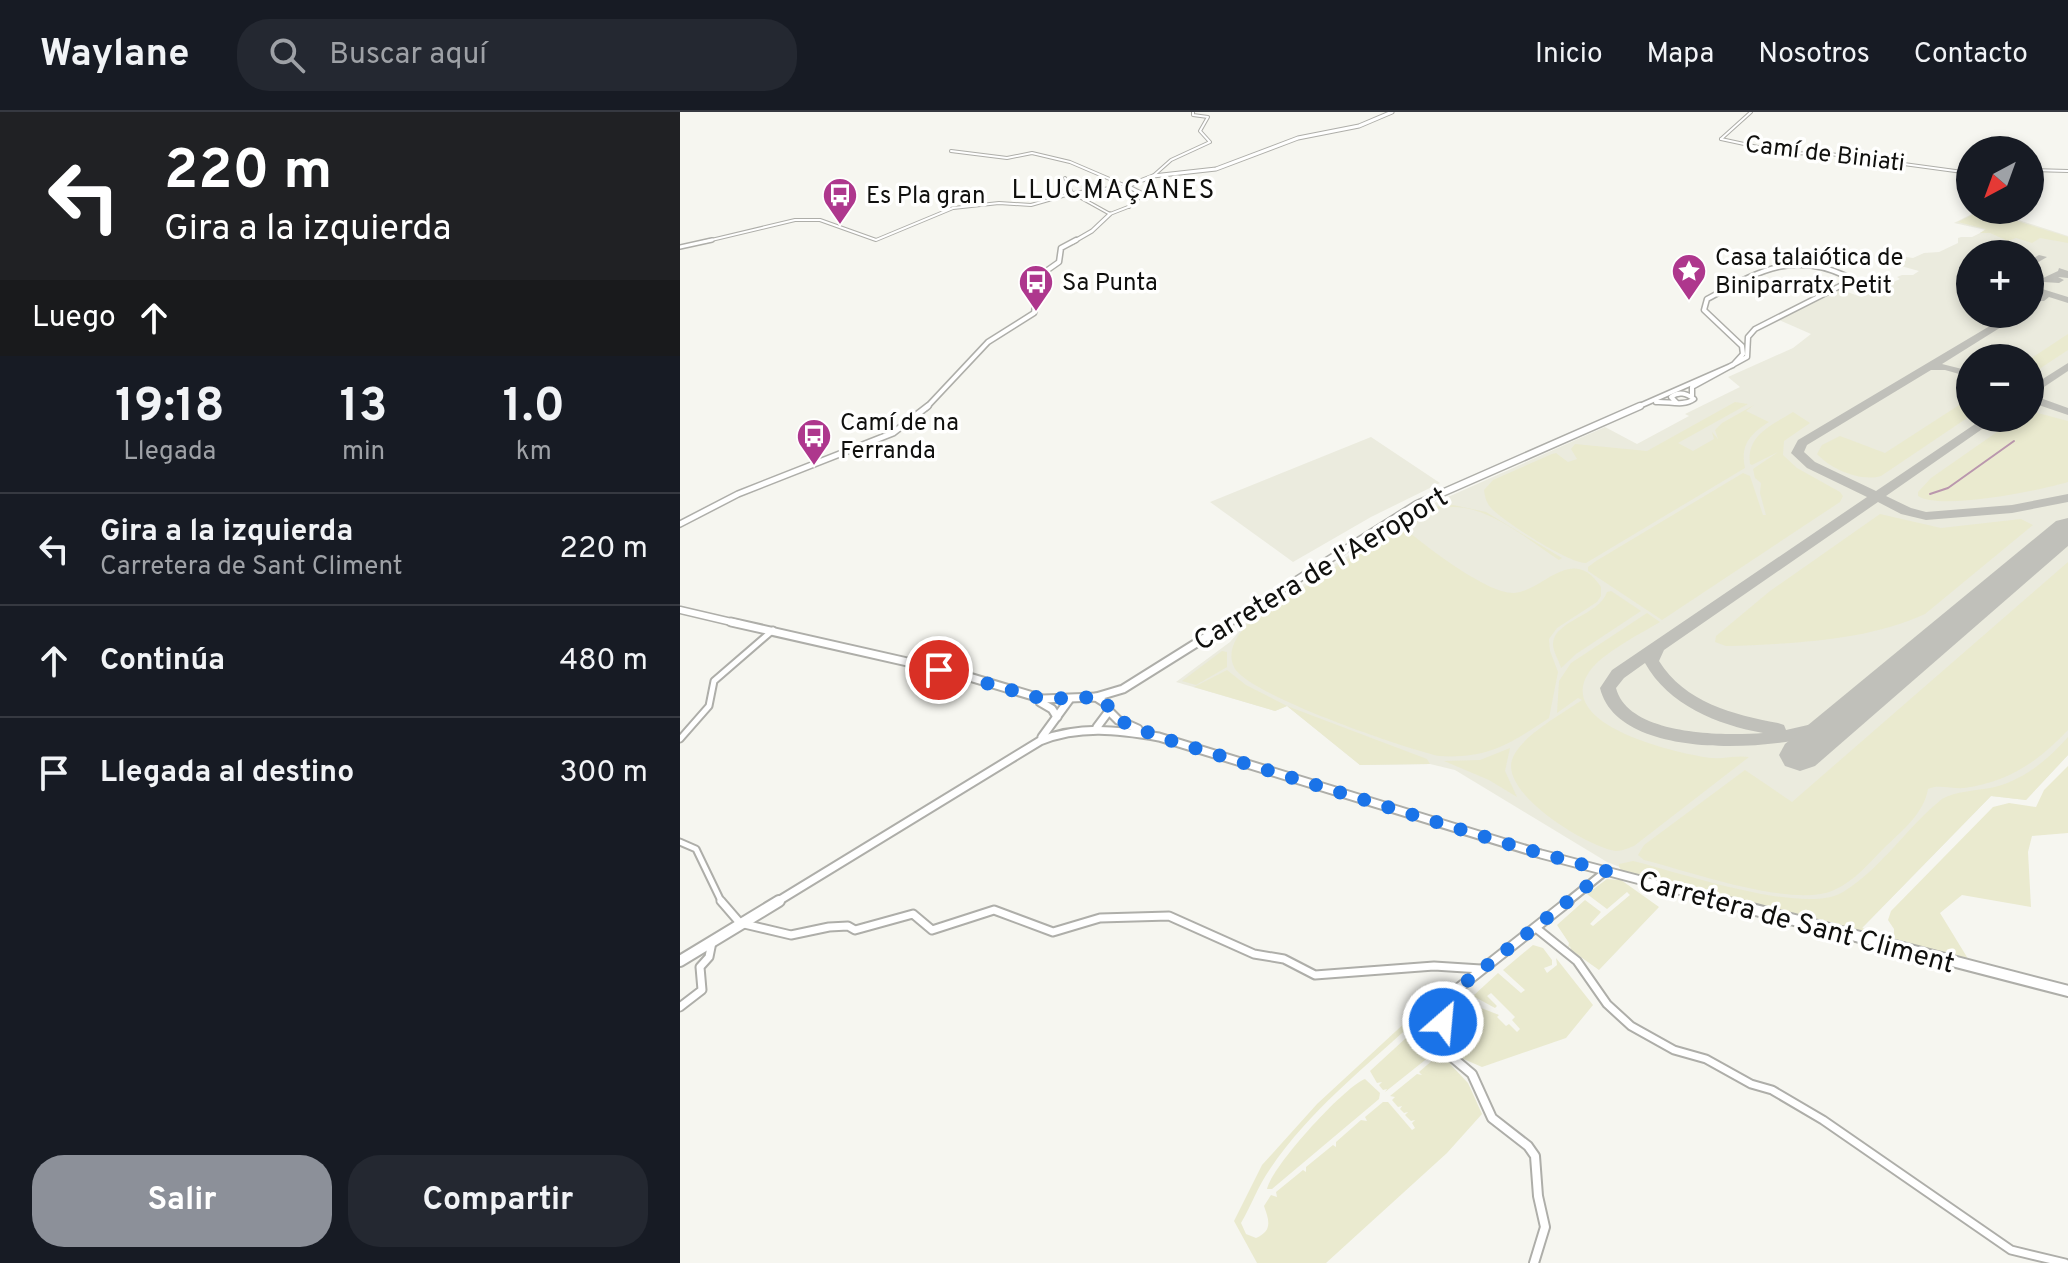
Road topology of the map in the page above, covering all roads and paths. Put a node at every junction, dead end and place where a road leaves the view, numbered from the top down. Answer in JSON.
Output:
{"nodes":[{"id":1,"x":1193,"y":112,"type":"edge"},
{"id":2,"x":1392,"y":112,"type":"edge"},
{"id":3,"x":1751,"y":112,"type":"edge"},
{"id":4,"x":951,"y":151,"type":"dead end"},
{"id":5,"x":2044,"y":170,"type":"edge"},
{"id":6,"x":1956,"y":171,"type":"edge"},
{"id":7,"x":2068,"y":171,"type":"edge"},
{"id":8,"x":1153,"y":176,"type":"junction"},
{"id":9,"x":1065,"y":178,"type":"dead end"},
{"id":10,"x":1126,"y":186,"type":"junction"},
{"id":11,"x":1073,"y":193,"type":"junction"},
{"id":12,"x":1143,"y":194,"type":"joint"},
{"id":13,"x":1110,"y":214,"type":"junction"},
{"id":14,"x":680,"y":247,"type":"edge"},
{"id":15,"x":1701,"y":379,"type":"junction"},
{"id":16,"x":1675,"y":394,"type":"junction"},
{"id":17,"x":1692,"y":396,"type":"junction"},
{"id":18,"x":1676,"y":402,"type":"junction"},
{"id":19,"x":1624,"y":412,"type":"junction"},
{"id":20,"x":1546,"y":447,"type":"junction"},
{"id":21,"x":680,"y":524,"type":"edge"},
{"id":22,"x":680,"y":610,"type":"edge"},
{"id":23,"x":773,"y":630,"type":"junction"},
{"id":24,"x":935,"y":669,"type":"junction"},
{"id":25,"x":1123,"y":689,"type":"junction"},
{"id":26,"x":1096,"y":697,"type":"junction"},
{"id":27,"x":1072,"y":699,"type":"junction"},
{"id":28,"x":1109,"y":710,"type":"junction"},
{"id":29,"x":1057,"y":718,"type":"junction"},
{"id":30,"x":1091,"y":730,"type":"junction"},
{"id":31,"x":1073,"y":732,"type":"junction"},
{"id":32,"x":1159,"y":737,"type":"junction"},
{"id":33,"x":680,"y":739,"type":"edge"},
{"id":34,"x":1031,"y":746,"type":"junction"},
{"id":35,"x":680,"y":842,"type":"edge"},
{"id":36,"x":1606,"y":871,"type":"junction"},
{"id":37,"x":740,"y":923,"type":"junction"},
{"id":38,"x":1535,"y":927,"type":"junction"},
{"id":39,"x":712,"y":941,"type":"junction"},
{"id":40,"x":680,"y":961,"type":"edge"},
{"id":41,"x":1482,"y":969,"type":"junction"},
{"id":42,"x":2068,"y":991,"type":"edge"},
{"id":43,"x":680,"y":1007,"type":"edge"},
{"id":44,"x":1534,"y":1263,"type":"edge"},
{"id":45,"x":2065,"y":1263,"type":"edge"}],
"edges":[{"from":1,"to":8,"type":"street"},
{"from":2,"to":8,"type":"street"},
{"from":3,"to":6,"type":"street","name":"Camí de Biniati"},
{"from":4,"to":10,"type":"street"},
{"from":5,"to":7,"type":"street"},
{"from":8,"to":10,"type":"street"},
{"from":9,"to":11,"type":"street"},
{"from":10,"to":11,"type":"street"},
{"from":10,"to":12,"type":"street"},
{"from":11,"to":13,"type":"street"},
{"from":11,"to":14,"type":"street"},
{"from":12,"to":13,"type":"street"},
{"from":13,"to":21,"type":"street"},
{"from":15,"to":16,"type":"main road"},
{"from":15,"to":17,"type":"main road","name":"Carretera de l'Aeroport"},
{"from":15,"to":19,"type":"main road","name":"Carretera de l'Aeroport"},
{"from":16,"to":17,"type":"main road"},
{"from":16,"to":18,"type":"main road"},
{"from":16,"to":19,"type":"main road"},
{"from":17,"to":18,"type":"main road"},
{"from":18,"to":20,"type":"main road"},
{"from":19,"to":20,"type":"main road","name":"Carretera de l'Aeroport"},
{"from":20,"to":25,"type":"main road","name":"Carretera de l'Aeroport"},
{"from":22,"to":23,"type":"main road"},
{"from":23,"to":24,"type":"main road"},
{"from":23,"to":33,"type":"street"},
{"from":24,"to":27,"type":"main road"},
{"from":24,"to":29,"type":"main road"},
{"from":25,"to":26,"type":"main road","name":"Carretera de l'Aeroport"},
{"from":25,"to":28,"type":"main road","name":"Carretera de l'Aeroport"},
{"from":26,"to":27,"type":"main road"},
{"from":26,"to":28,"type":"main road"},
{"from":27,"to":29,"type":"main road"},
{"from":28,"to":30,"type":"main road"},
{"from":28,"to":32,"type":"main road"},
{"from":29,"to":31,"type":"main road"},
{"from":29,"to":34,"type":"main road"},
{"from":30,"to":31,"type":"main road"},
{"from":30,"to":32,"type":"main road"},
{"from":31,"to":34,"type":"main road"},
{"from":32,"to":36,"type":"main road","name":"Carretera de Sant Climent"},
{"from":34,"to":37,"type":"main road"},
{"from":35,"to":37,"type":"street"},
{"from":36,"to":38,"type":"street"},
{"from":36,"to":42,"type":"main road","name":"Carretera de Sant Climent"},
{"from":37,"to":39,"type":"main road"},
{"from":37,"to":41,"type":"street"},
{"from":38,"to":41,"type":"street"},
{"from":38,"to":45,"type":"street"},
{"from":39,"to":40,"type":"main road"},
{"from":39,"to":43,"type":"street"},
{"from":41,"to":44,"type":"street"}]}
